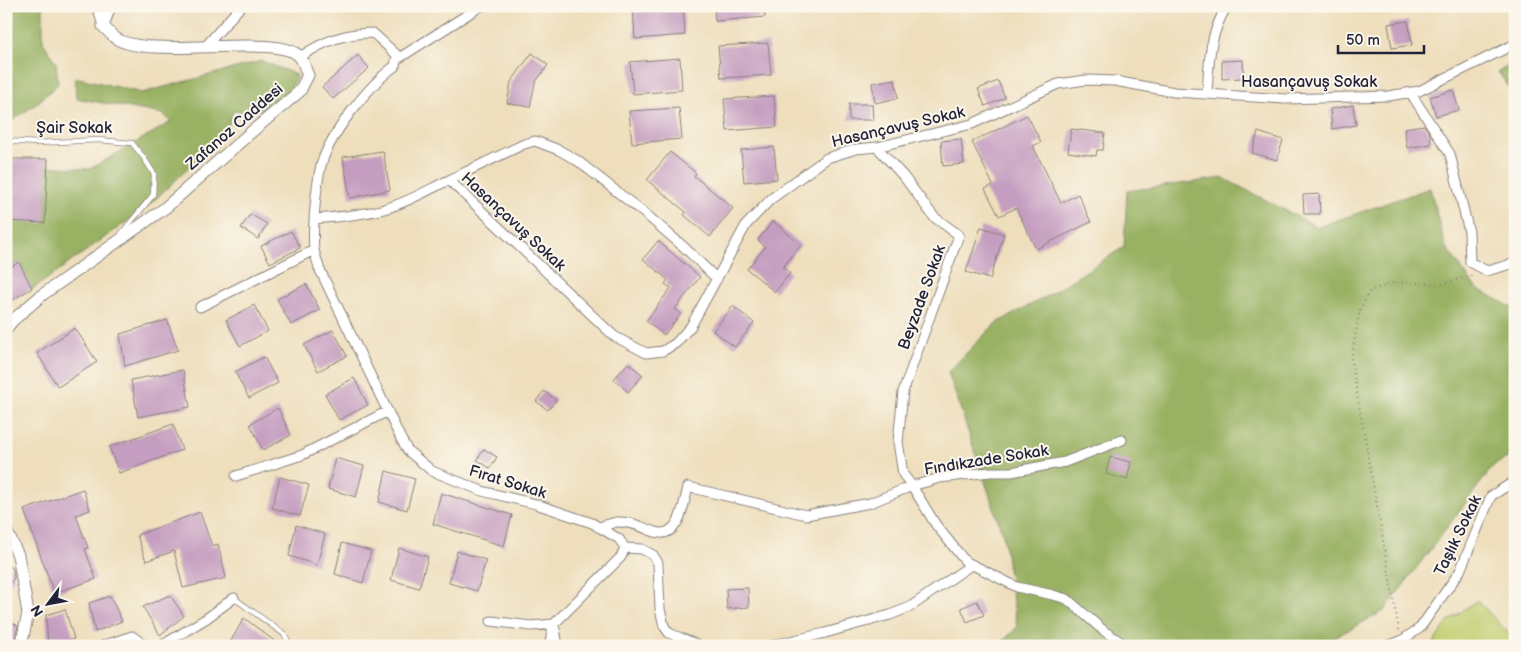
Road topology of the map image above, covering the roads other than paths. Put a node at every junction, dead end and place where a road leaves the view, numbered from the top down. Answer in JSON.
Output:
{"nodes":[{"id":1,"x":98,"y":6,"type":"edge"},
{"id":2,"x":110,"y":6,"type":"edge"},
{"id":3,"x":241,"y":6,"type":"edge"},
{"id":4,"x":481,"y":6,"type":"edge"},
{"id":5,"x":1227,"y":6,"type":"edge"},
{"id":6,"x":103,"y":26,"type":"junction"},
{"id":7,"x":1515,"y":44,"type":"edge"},
{"id":8,"x":205,"y":46,"type":"junction"},
{"id":9,"x":300,"y":57,"type":"junction"},
{"id":10,"x":396,"y":60,"type":"junction"},
{"id":11,"x":1410,"y":92,"type":"junction"},
{"id":12,"x":1207,"y":94,"type":"junction"},
{"id":13,"x":6,"y":141,"type":"edge"},
{"id":14,"x":877,"y":147,"type":"junction"},
{"id":15,"x":449,"y":180,"type":"junction"},
{"id":16,"x":315,"y":219,"type":"junction"},
{"id":17,"x":108,"y":250,"type":"junction"},
{"id":18,"x":314,"y":250,"type":"junction"},
{"id":19,"x":1515,"y":263,"type":"edge"},
{"id":20,"x":716,"y":279,"type":"junction"},
{"id":21,"x":200,"y":307,"type":"dead end"},
{"id":22,"x":6,"y":329,"type":"edge"},
{"id":23,"x":388,"y":411,"type":"junction"},
{"id":24,"x":1122,"y":440,"type":"dead end"},
{"id":25,"x":236,"y":476,"type":"dead end"},
{"id":26,"x":1515,"y":480,"type":"edge"},
{"id":27,"x":912,"y":486,"type":"junction"},
{"id":28,"x":598,"y":527,"type":"junction"},
{"id":29,"x":6,"y":530,"type":"edge"},
{"id":30,"x":626,"y":548,"type":"junction"},
{"id":31,"x":971,"y":565,"type":"junction"},
{"id":32,"x":234,"y":598,"type":"joint"},
{"id":33,"x":491,"y":621,"type":"dead end"},
{"id":34,"x":554,"y":624,"type":"junction"},
{"id":35,"x":21,"y":646,"type":"edge"},
{"id":36,"x":102,"y":646,"type":"edge"},
{"id":37,"x":146,"y":646,"type":"edge"},
{"id":38,"x":161,"y":646,"type":"edge"},
{"id":39,"x":292,"y":646,"type":"edge"},
{"id":40,"x":549,"y":646,"type":"edge"},
{"id":41,"x":558,"y":646,"type":"edge"},
{"id":42,"x":700,"y":646,"type":"edge"},
{"id":43,"x":768,"y":646,"type":"edge"},
{"id":44,"x":1127,"y":646,"type":"edge"},
{"id":45,"x":1387,"y":646,"type":"edge"}],
"edges":[{"from":1,"to":6,"type":"street"},
{"from":2,"to":6,"type":"street"},
{"from":3,"to":8,"type":"street"},
{"from":4,"to":10,"type":"street","name":"Fırat Sokak"},
{"from":5,"to":12,"type":"street"},
{"from":6,"to":8,"type":"street"},
{"from":7,"to":11,"type":"street","name":"Hasançavuş Sokak"},
{"from":8,"to":9,"type":"street"},
{"from":9,"to":10,"type":"street"},
{"from":9,"to":17,"type":"street","name":"Zafanoz Caddesi"},
{"from":10,"to":16,"type":"street","name":"Fırat Sokak"},
{"from":11,"to":12,"type":"street","name":"Hasançavuş Sokak"},
{"from":11,"to":19,"type":"street"},
{"from":12,"to":14,"type":"street","name":"Hasançavuş Sokak"},
{"from":13,"to":17,"type":"lane","name":"Şair Sokak"},
{"from":14,"to":20,"type":"street","name":"Hasançavuş Sokak"},
{"from":14,"to":27,"type":"street","name":"Beyzade Sokak"},
{"from":15,"to":16,"type":"street","name":"Hasançavuş Sokak"},
{"from":15,"to":20,"type":"street"},
{"from":15,"to":20,"type":"street","name":"Hasançavuş Sokak"},
{"from":16,"to":18,"type":"street","name":"Fırat Sokak"},
{"from":17,"to":22,"type":"street","name":"Zafanoz Caddesi"},
{"from":18,"to":21,"type":"street"},
{"from":18,"to":23,"type":"street","name":"Fırat Sokak"},
{"from":23,"to":25,"type":"street"},
{"from":23,"to":28,"type":"street","name":"Fırat Sokak"},
{"from":24,"to":27,"type":"street","name":"Fındıkzade Sokak"},
{"from":26,"to":45,"type":"street","name":"Taşlık Sokak"},
{"from":27,"to":28,"type":"street","name":"Fındıkzade Sokak"},
{"from":27,"to":31,"type":"street"},
{"from":28,"to":30,"type":"street","name":"Fırat Sokak"},
{"from":29,"to":35,"type":"street"},
{"from":30,"to":34,"type":"street"},
{"from":30,"to":42,"type":"street"},
{"from":31,"to":43,"type":"street"},
{"from":31,"to":44,"type":"street"},
{"from":32,"to":38,"type":"street"},
{"from":32,"to":39,"type":"lane"},
{"from":33,"to":34,"type":"street"},
{"from":34,"to":40,"type":"street"},
{"from":34,"to":41,"type":"street"},
{"from":36,"to":37,"type":"street"}]}
